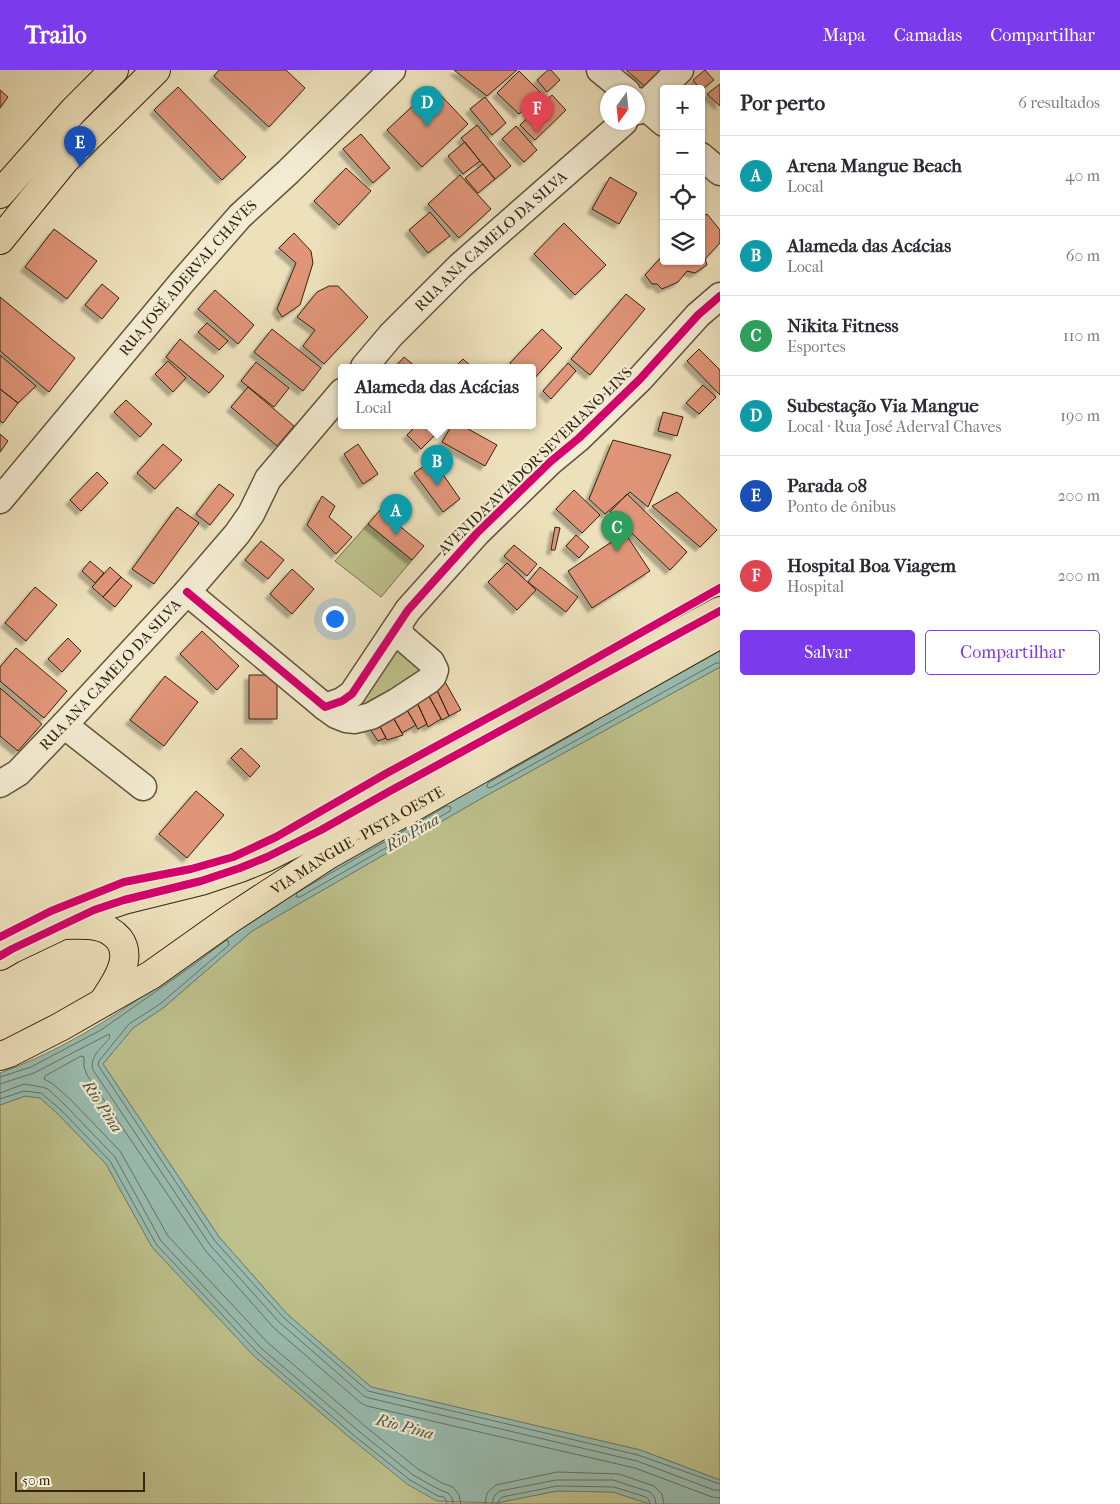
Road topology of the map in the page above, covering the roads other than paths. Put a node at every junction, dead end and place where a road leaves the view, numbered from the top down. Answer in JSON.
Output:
{"nodes":[{"id":1,"x":114,"y":70,"type":"edge"},
{"id":2,"x":156,"y":70,"type":"edge"},
{"id":3,"x":392,"y":70,"type":"edge"},
{"id":4,"x":600,"y":70,"type":"edge"},
{"id":5,"x":680,"y":70,"type":"edge"},
{"id":6,"x":617,"y":85,"type":"edge"},
{"id":7,"x":645,"y":95,"type":"edge"},
{"id":8,"x":645,"y":109,"type":"edge"},
{"id":9,"x":660,"y":120,"type":"edge"},
{"id":10,"x":615,"y":130,"type":"edge"},
{"id":11,"x":705,"y":159,"type":"edge"},
{"id":12,"x":720,"y":172,"type":"edge"},
{"id":13,"x":0,"y":194,"type":"edge"},
{"id":14,"x":0,"y":240,"type":"edge"},
{"id":15,"x":720,"y":296,"type":"edge"},
{"id":16,"x":367,"y":364,"type":"edge"},
{"id":17,"x":338,"y":397,"type":"edge"},
{"id":18,"x":0,"y":500,"type":"edge"},
{"id":19,"x":187,"y":592,"type":"junction"},
{"id":20,"x":720,"y":611,"type":"edge"},
{"id":21,"x":399,"y":625,"type":"junction"},
{"id":22,"x":720,"y":634,"type":"edge"},
{"id":23,"x":333,"y":704,"type":"junction"},
{"id":24,"x":64,"y":725,"type":"junction"},
{"id":25,"x":0,"y":784,"type":"edge"},
{"id":26,"x":143,"y":787,"type":"dead end"},
{"id":27,"x":60,"y":925,"type":"junction"},
{"id":28,"x":0,"y":956,"type":"edge"},
{"id":29,"x":103,"y":1002,"type":"junction"},
{"id":30,"x":0,"y":1056,"type":"edge"}],
"edges":[{"from":1,"to":13,"type":"main road"},
{"from":2,"to":14,"type":"main road"},
{"from":3,"to":18,"type":"street","name":"RUA JOSÉ ADERVAL CHAVES"},
{"from":4,"to":6,"type":"street"},
{"from":5,"to":7,"type":"street"},
{"from":8,"to":9,"type":"street"},
{"from":10,"to":16,"type":"street","name":"RUA ANA CAMELO DA SILVA"},
{"from":11,"to":12,"type":"street"},
{"from":15,"to":21,"type":"street","name":"AVENIDA AVIADOR SEVERIANO LINS"},
{"from":17,"to":19,"type":"street","name":"RUA ANA CAMELO DA SILVA"},
{"from":19,"to":23,"type":"street"},
{"from":19,"to":24,"type":"street","name":"RUA ANA CAMELO DA SILVA"},
{"from":20,"to":27,"type":"main road"},
{"from":21,"to":23,"type":"street","name":"AVENIDA AVIADOR SEVERIANO LINS"},
{"from":21,"to":23,"type":"street"},
{"from":22,"to":29,"type":"main road","name":"VIA MANGUE - PISTA OESTE"},
{"from":24,"to":25,"type":"street","name":"RUA ANA CAMELO DA SILVA"},
{"from":24,"to":26,"type":"street"},
{"from":27,"to":28,"type":"main road"},
{"from":27,"to":29,"type":"main road"},
{"from":29,"to":30,"type":"main road","name":"VIA MANGUE - PISTA OESTE"}]}
